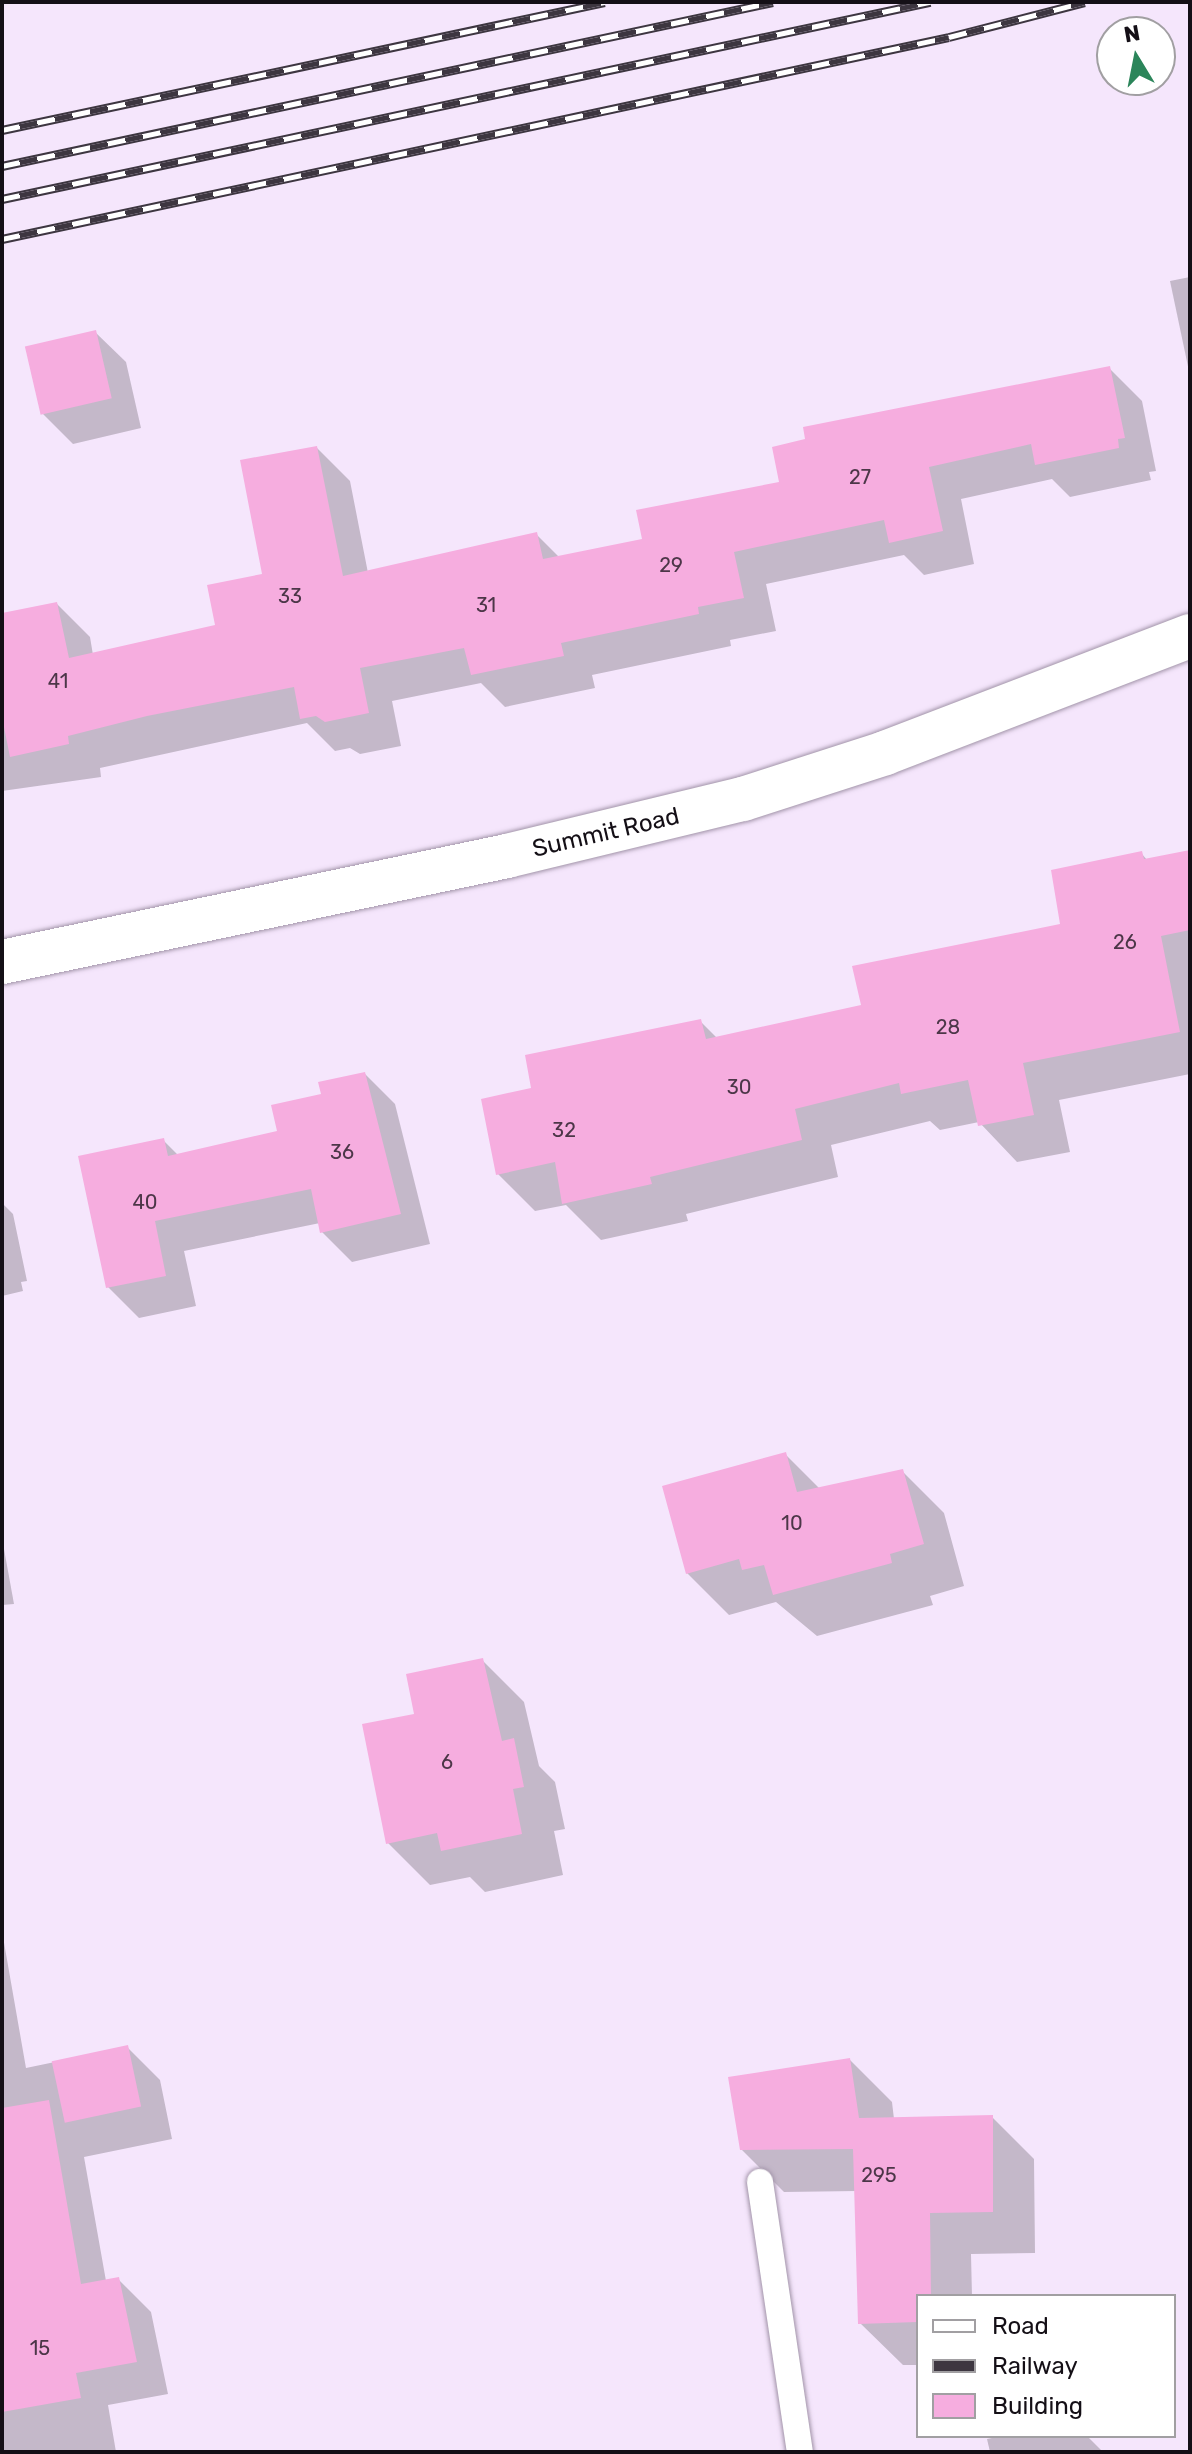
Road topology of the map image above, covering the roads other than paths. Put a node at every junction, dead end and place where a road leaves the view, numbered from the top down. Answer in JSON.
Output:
{"nodes":[{"id":1,"x":1190,"y":636,"type":"edge"},
{"id":2,"x":2,"y":962,"type":"edge"},
{"id":3,"x":760,"y":2182,"type":"dead end"},
{"id":4,"x":800,"y":2452,"type":"edge"}],
"edges":[{"from":1,"to":2,"type":"street","name":"Summit Road"},
{"from":3,"to":4,"type":"lane"}]}
